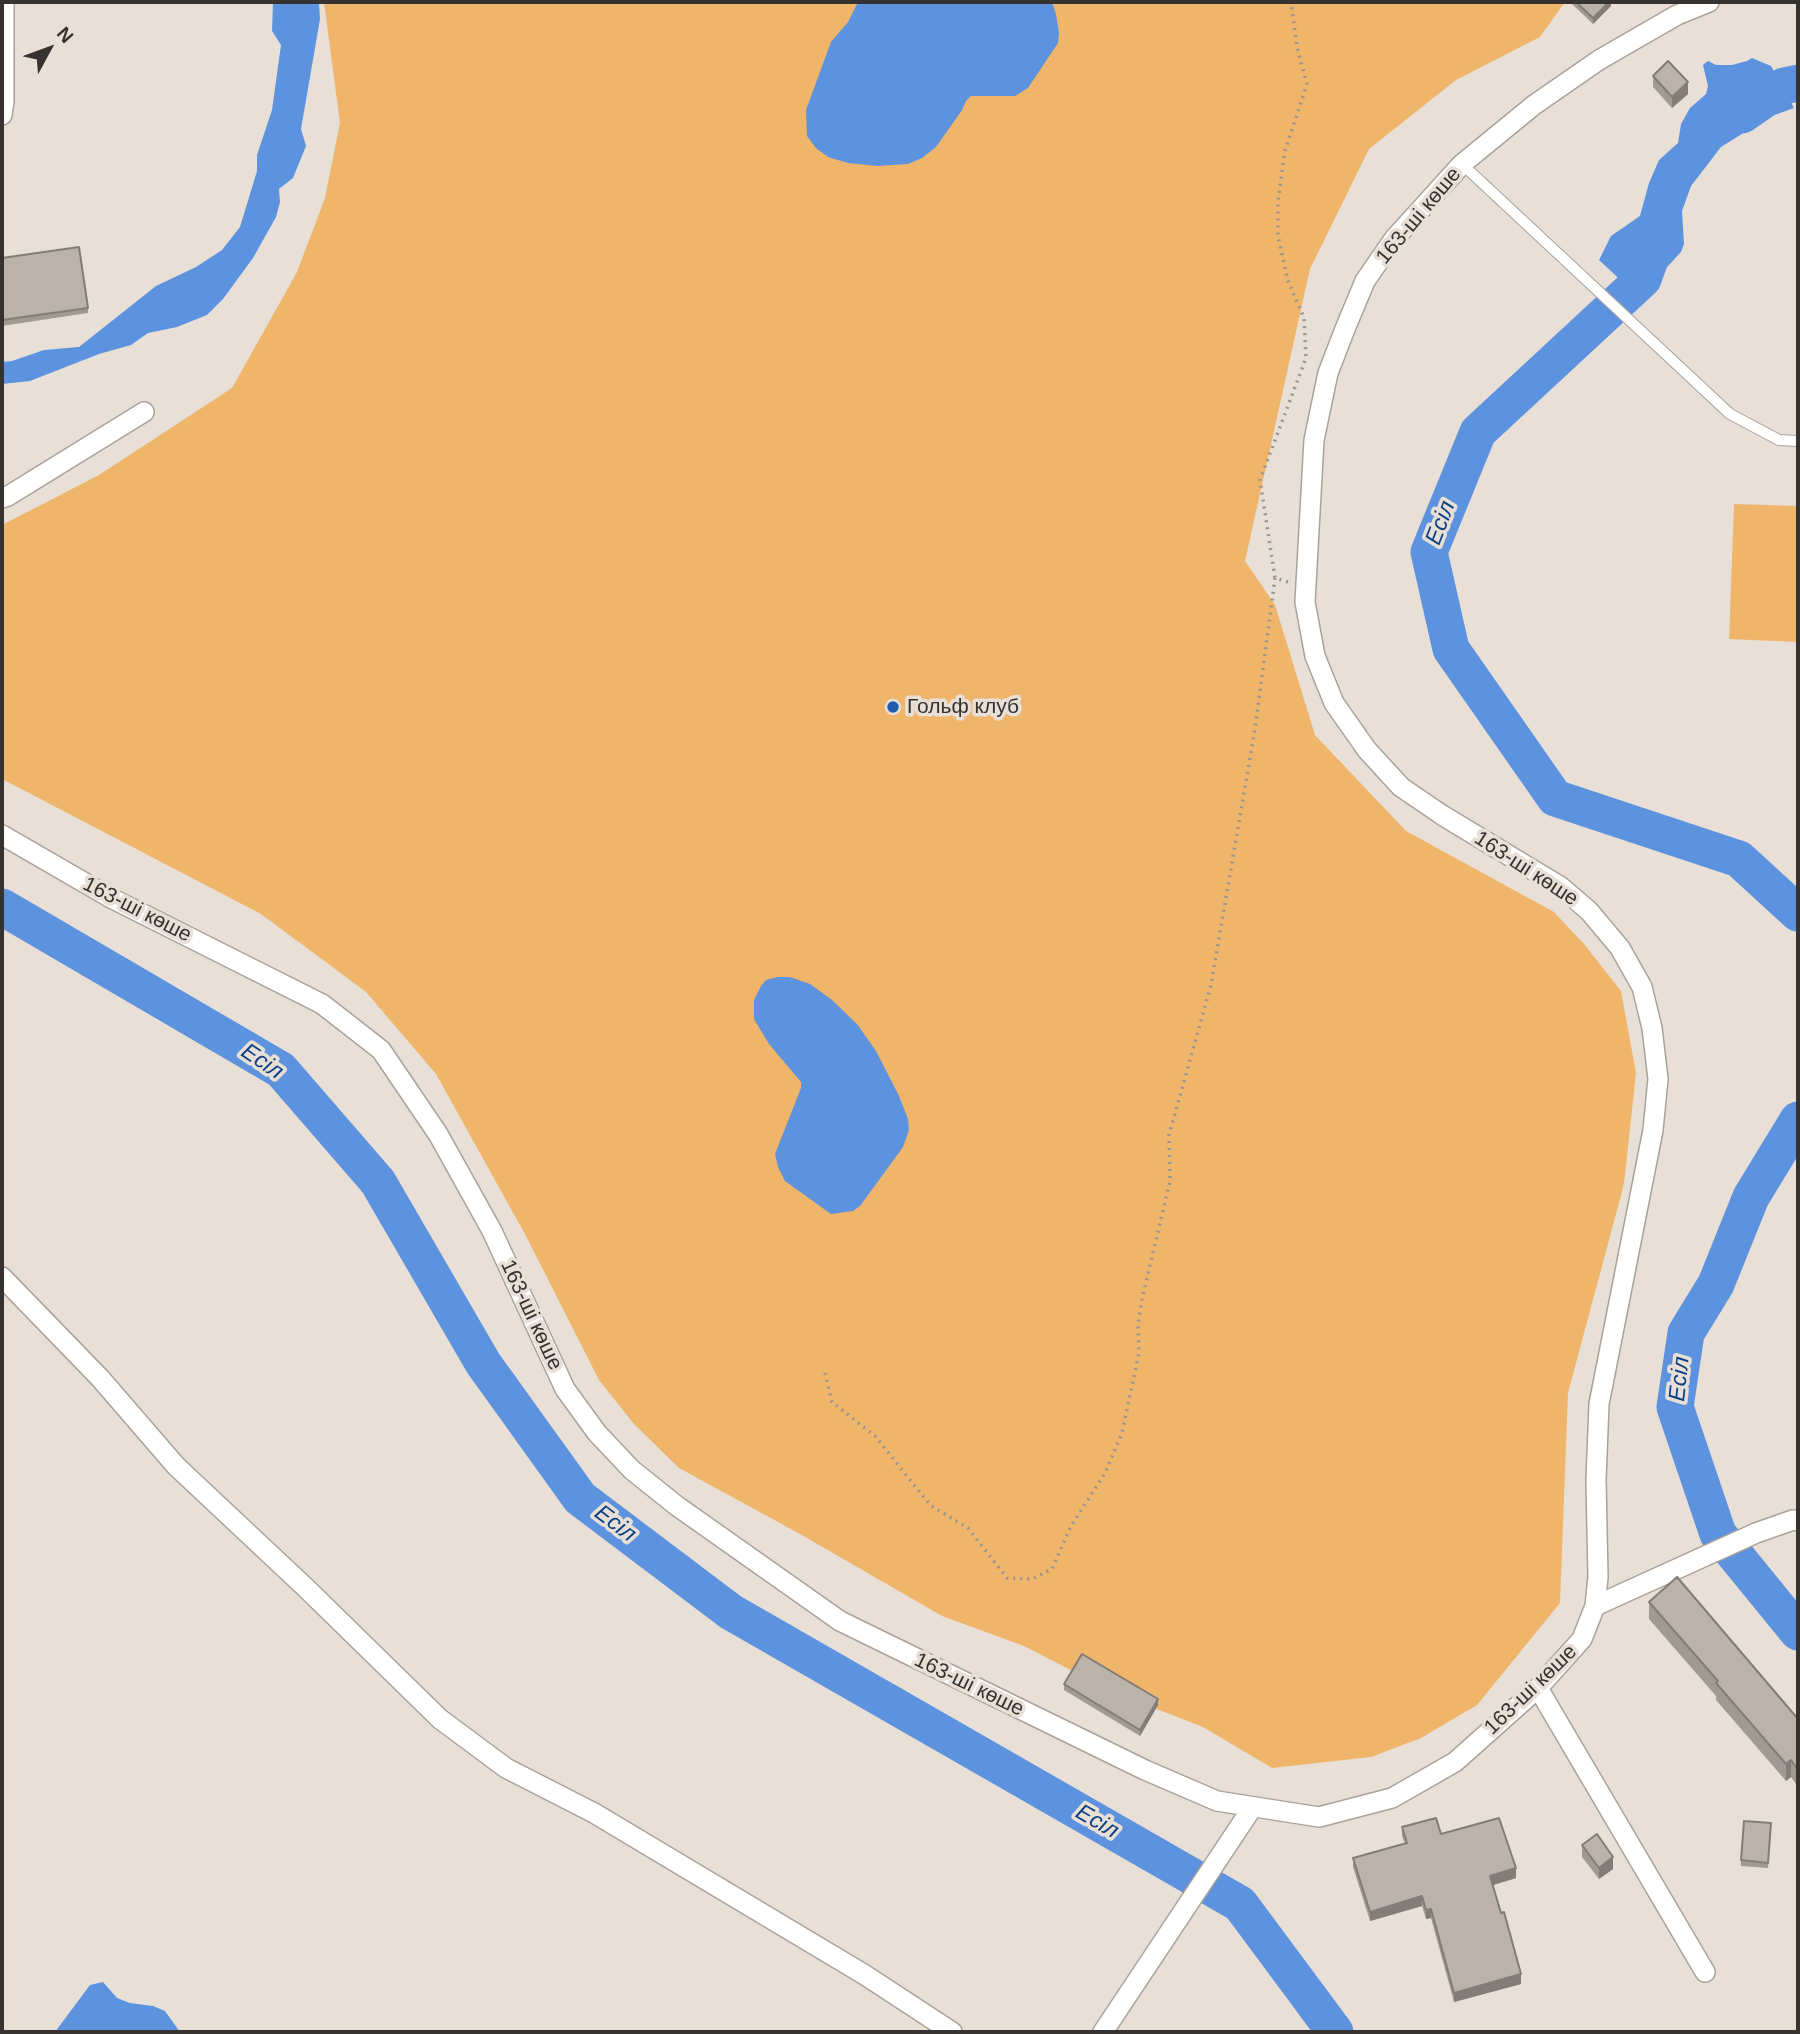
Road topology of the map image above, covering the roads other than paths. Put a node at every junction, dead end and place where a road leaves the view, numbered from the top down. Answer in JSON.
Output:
{"nodes":[{"id":1,"x":4,"y":2,"type":"edge"},
{"id":2,"x":1709,"y":2,"type":"edge"},
{"id":3,"x":2,"y":115,"type":"edge"},
{"id":4,"x":1462,"y":164,"type":"junction"},
{"id":5,"x":144,"y":412,"type":"dead end"},
{"id":6,"x":1798,"y":441,"type":"edge"},
{"id":7,"x":2,"y":498,"type":"edge"},
{"id":8,"x":2,"y":835,"type":"edge"},
{"id":9,"x":2,"y":1277,"type":"edge"},
{"id":10,"x":1798,"y":1521,"type":"edge"},
{"id":11,"x":1595,"y":1606,"type":"junction"},
{"id":12,"x":1538,"y":1688,"type":"junction"},
{"id":13,"x":1252,"y":1808,"type":"junction"},
{"id":14,"x":1705,"y":1972,"type":"dead end"},
{"id":15,"x":952,"y":2032,"type":"edge"},
{"id":16,"x":1103,"y":2032,"type":"edge"}],
"edges":[{"from":1,"to":3,"type":"street"},
{"from":2,"to":4,"type":"street","name":"163-ші көше"},
{"from":4,"to":6,"type":"lane"},
{"from":4,"to":11,"type":"street","name":"163-ші көше"},
{"from":5,"to":7,"type":"street"},
{"from":8,"to":13,"type":"street","name":"163-ші көше"},
{"from":9,"to":15,"type":"street"},
{"from":10,"to":11,"type":"street"},
{"from":11,"to":12,"type":"street","name":"163-ші көше"},
{"from":12,"to":13,"type":"street","name":"163-ші көше"},
{"from":12,"to":14,"type":"street"},
{"from":13,"to":16,"type":"street"}]}
